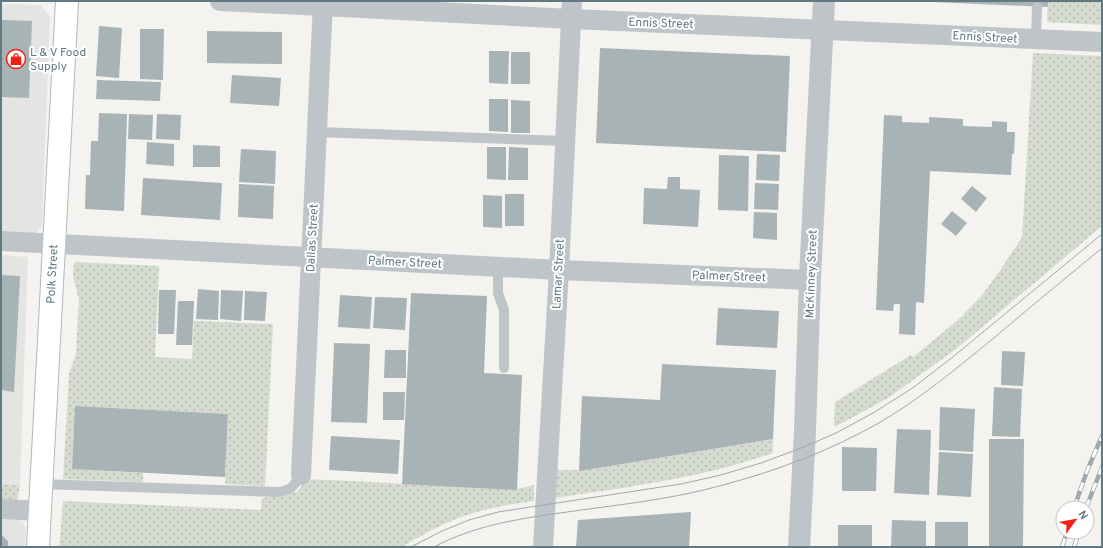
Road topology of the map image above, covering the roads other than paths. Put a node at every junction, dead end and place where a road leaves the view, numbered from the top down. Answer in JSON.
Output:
{"nodes":[{"id":1,"x":67,"y":1,"type":"edge"},
{"id":2,"x":220,"y":1,"type":"edge"},
{"id":3,"x":824,"y":1,"type":"edge"},
{"id":4,"x":323,"y":3,"type":"edge"},
{"id":5,"x":1037,"y":7,"type":"dead end"},
{"id":6,"x":571,"y":10,"type":"edge"},
{"id":7,"x":823,"y":30,"type":"junction"},
{"id":8,"x":1036,"y":39,"type":"junction"},
{"id":9,"x":1102,"y":42,"type":"edge"},
{"id":10,"x":317,"y":132,"type":"junction"},
{"id":11,"x":565,"y":141,"type":"junction"},
{"id":12,"x":1,"y":241,"type":"edge"},
{"id":13,"x":54,"y":244,"type":"junction"},
{"id":14,"x":311,"y":257,"type":"junction"},
{"id":15,"x":498,"y":267,"type":"junction"},
{"id":16,"x":559,"y":270,"type":"junction"},
{"id":17,"x":810,"y":280,"type":"junction"},
{"id":18,"x":504,"y":368,"type":"dead end"},
{"id":19,"x":301,"y":475,"type":"joint"},
{"id":20,"x":41,"y":484,"type":"junction"},
{"id":21,"x":1,"y":509,"type":"edge"},
{"id":22,"x":40,"y":511,"type":"junction"},
{"id":23,"x":38,"y":547,"type":"edge"},
{"id":24,"x":543,"y":547,"type":"edge"},
{"id":25,"x":799,"y":547,"type":"edge"}],
"edges":[{"from":1,"to":13,"type":"main road","name":"Polk Street"},
{"from":2,"to":4,"type":"street","name":"Ennis Street"},
{"from":3,"to":7,"type":"street","name":"McKinney Street"},
{"from":4,"to":6,"type":"street","name":"Ennis Street"},
{"from":4,"to":10,"type":"street","name":"Dallas Street"},
{"from":5,"to":8,"type":"lane"},
{"from":6,"to":7,"type":"street","name":"Ennis Street"},
{"from":6,"to":11,"type":"street","name":"Lamar Street"},
{"from":7,"to":8,"type":"street","name":"Ennis Street"},
{"from":7,"to":17,"type":"street","name":"McKinney Street"},
{"from":8,"to":9,"type":"street","name":"Ennis Street"},
{"from":10,"to":11,"type":"lane"},
{"from":10,"to":14,"type":"street","name":"Dallas Street"},
{"from":11,"to":16,"type":"street","name":"Lamar Street"},
{"from":12,"to":13,"type":"street","name":"Palmer Street"},
{"from":13,"to":14,"type":"street","name":"Palmer Street"},
{"from":13,"to":20,"type":"main road","name":"Polk Street"},
{"from":14,"to":15,"type":"street","name":"Palmer Street"},
{"from":14,"to":19,"type":"street","name":"Dallas Street"},
{"from":15,"to":16,"type":"street","name":"Palmer Street"},
{"from":15,"to":18,"type":"lane"},
{"from":16,"to":17,"type":"street","name":"Palmer Street"},
{"from":16,"to":24,"type":"street","name":"Lamar Street"},
{"from":17,"to":25,"type":"street","name":"McKinney Street"},
{"from":19,"to":20,"type":"lane"},
{"from":20,"to":22,"type":"main road","name":"Polk Street"},
{"from":21,"to":22,"type":"street"},
{"from":22,"to":23,"type":"main road","name":"Polk Street"}]}
